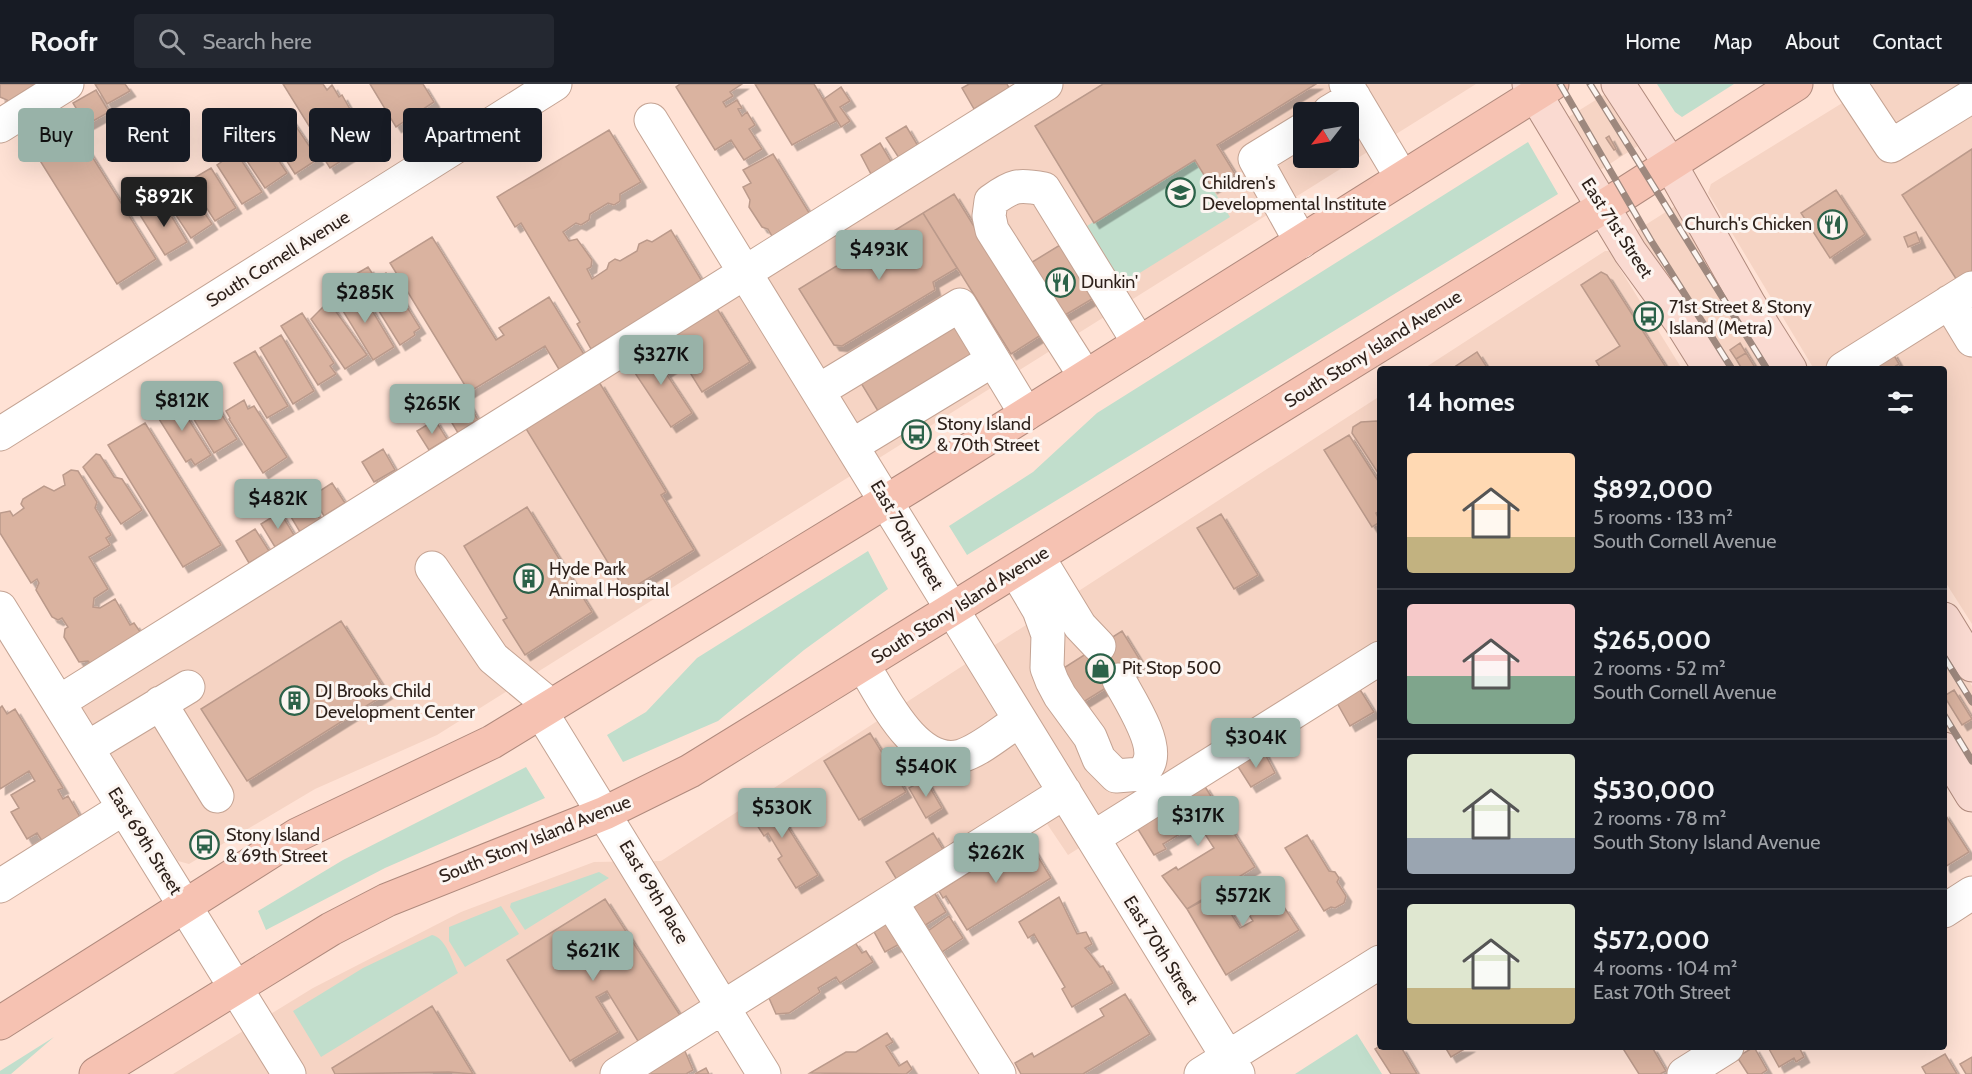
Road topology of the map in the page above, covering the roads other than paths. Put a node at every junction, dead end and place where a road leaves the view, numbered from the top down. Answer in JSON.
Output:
{"nodes":[{"id":1,"x":67,"y":84,"type":"edge"},
{"id":2,"x":555,"y":84,"type":"edge"},
{"id":3,"x":1046,"y":84,"type":"edge"},
{"id":4,"x":1618,"y":84,"type":"edge"},
{"id":5,"x":1796,"y":84,"type":"edge"},
{"id":6,"x":1850,"y":84,"type":"edge"},
{"id":7,"x":1539,"y":87,"type":"edge"},
{"id":8,"x":1972,"y":96,"type":"edge"},
{"id":9,"x":1343,"y":98,"type":"edge"},
{"id":10,"x":651,"y":120,"type":"dead end"},
{"id":11,"x":0,"y":126,"type":"edge"},
{"id":12,"x":1293,"y":136,"type":"edge"},
{"id":13,"x":1670,"y":164,"type":"junction"},
{"id":14,"x":1402,"y":178,"type":"junction"},
{"id":15,"x":1602,"y":207,"type":"junction"},
{"id":16,"x":1301,"y":242,"type":"junction"},
{"id":17,"x":745,"y":272,"type":"junction"},
{"id":18,"x":1960,"y":295,"type":"edge"},
{"id":19,"x":1972,"y":340,"type":"edge"},
{"id":20,"x":1139,"y":343,"type":"junction"},
{"id":21,"x":993,"y":360,"type":"junction"},
{"id":22,"x":1708,"y":366,"type":"edge"},
{"id":23,"x":1788,"y":366,"type":"edge"},
{"id":24,"x":1848,"y":366,"type":"edge"},
{"id":25,"x":1085,"y":376,"type":"junction"},
{"id":26,"x":818,"y":391,"type":"junction"},
{"id":27,"x":1026,"y":414,"type":"junction"},
{"id":28,"x":0,"y":434,"type":"edge"},
{"id":29,"x":853,"y":445,"type":"junction"},
{"id":30,"x":886,"y":501,"type":"junction"},
{"id":31,"x":1027,"y":564,"type":"junction"},
{"id":32,"x":432,"y":567,"type":"dead end"},
{"id":33,"x":952,"y":610,"type":"junction"},
{"id":34,"x":1947,"y":624,"type":"edge"},
{"id":35,"x":5,"y":629,"type":"edge"},
{"id":36,"x":1099,"y":646,"type":"dead end"},
{"id":37,"x":1377,"y":660,"type":"edge"},
{"id":38,"x":863,"y":665,"type":"junction"},
{"id":39,"x":1972,"y":665,"type":"edge"},
{"id":40,"x":1119,"y":680,"type":"dead end"},
{"id":41,"x":188,"y":687,"type":"dead end"},
{"id":42,"x":58,"y":702,"type":"junction"},
{"id":43,"x":160,"y":704,"type":"junction"},
{"id":44,"x":546,"y":709,"type":"junction"},
{"id":45,"x":1020,"y":720,"type":"junction"},
{"id":46,"x":87,"y":748,"type":"junction"},
{"id":47,"x":1947,"y":754,"type":"edge"},
{"id":48,"x":1065,"y":792,"type":"junction"},
{"id":49,"x":1972,"y":795,"type":"edge"},
{"id":50,"x":217,"y":796,"type":"dead end"},
{"id":51,"x":124,"y":808,"type":"junction"},
{"id":52,"x":606,"y":813,"type":"junction"},
{"id":53,"x":1093,"y":838,"type":"junction"},
{"id":54,"x":0,"y":886,"type":"edge"},
{"id":55,"x":1972,"y":893,"type":"edge"},
{"id":56,"x":891,"y":902,"type":"junction"},
{"id":57,"x":185,"y":905,"type":"junction"},
{"id":58,"x":1947,"y":908,"type":"edge"},
{"id":59,"x":1377,"y":964,"type":"edge"},
{"id":60,"x":236,"y":987,"type":"junction"},
{"id":61,"x":723,"y":1007,"type":"junction"},
{"id":62,"x":0,"y":1023,"type":"edge"},
{"id":63,"x":1721,"y":1050,"type":"edge"},
{"id":64,"x":1222,"y":1068,"type":"edge"},
{"id":65,"x":96,"y":1074,"type":"edge"},
{"id":66,"x":290,"y":1074,"type":"edge"},
{"id":67,"x":617,"y":1074,"type":"edge"},
{"id":68,"x":764,"y":1074,"type":"edge"},
{"id":69,"x":999,"y":1074,"type":"edge"},
{"id":70,"x":1684,"y":1074,"type":"edge"}],
"edges":[{"from":1,"to":11,"type":"street"},
{"from":2,"to":28,"type":"street","name":"South Cornell Avenue"},
{"from":3,"to":17,"type":"street"},
{"from":4,"to":13,"type":"main road"},
{"from":5,"to":13,"type":"highway","name":"South Stony Island Avenue"},
{"from":6,"to":8,"type":"street"},
{"from":7,"to":14,"type":"highway"},
{"from":7,"to":15,"type":"main road","name":"East 71st Street"},
{"from":9,"to":14,"type":"street"},
{"from":10,"to":17,"type":"street","name":"East 70th Street"},
{"from":12,"to":16,"type":"street"},
{"from":13,"to":15,"type":"highway","name":"South Stony Island Avenue"},
{"from":13,"to":23,"type":"main road"},
{"from":14,"to":16,"type":"highway"},
{"from":15,"to":22,"type":"main road","name":"East 71st Street"},
{"from":15,"to":31,"type":"highway","name":"South Stony Island Avenue"},
{"from":16,"to":20,"type":"highway"},
{"from":17,"to":26,"type":"street","name":"East 70th Street"},
{"from":17,"to":42,"type":"street"},
{"from":18,"to":19,"type":"street"},
{"from":18,"to":24,"type":"street"},
{"from":20,"to":25,"type":"highway"},
{"from":20,"to":25,"type":"street"},
{"from":21,"to":26,"type":"street"},
{"from":21,"to":27,"type":"street"},
{"from":21,"to":29,"type":"street"},
{"from":25,"to":27,"type":"highway"},
{"from":26,"to":29,"type":"street","name":"East 70th Street"},
{"from":27,"to":30,"type":"highway"},
{"from":29,"to":30,"type":"street","name":"East 70th Street"},
{"from":30,"to":33,"type":"street","name":"East 70th Street"},
{"from":30,"to":44,"type":"highway"},
{"from":31,"to":33,"type":"highway","name":"South Stony Island Avenue"},
{"from":31,"to":36,"type":"street"},
{"from":31,"to":40,"type":"street"},
{"from":32,"to":44,"type":"street","name":"East 69th Place"},
{"from":33,"to":38,"type":"highway","name":"South Stony Island Avenue"},
{"from":33,"to":45,"type":"street","name":"East 70th Street"},
{"from":34,"to":39,"type":"main road"},
{"from":35,"to":42,"type":"street","name":"East 69th Street"},
{"from":37,"to":53,"type":"street"},
{"from":38,"to":45,"type":"street"},
{"from":38,"to":52,"type":"highway","name":"South Stony Island Avenue"},
{"from":41,"to":43,"type":"street"},
{"from":42,"to":46,"type":"street","name":"East 69th Street"},
{"from":43,"to":46,"type":"street"},
{"from":43,"to":50,"type":"street"},
{"from":44,"to":52,"type":"street","name":"East 69th Place"},
{"from":44,"to":57,"type":"highway"},
{"from":45,"to":48,"type":"street","name":"East 70th Street"},
{"from":46,"to":51,"type":"street","name":"East 69th Street"},
{"from":47,"to":49,"type":"main road"},
{"from":48,"to":53,"type":"street","name":"East 70th Street"},
{"from":48,"to":56,"type":"street"},
{"from":51,"to":54,"type":"street"},
{"from":51,"to":57,"type":"street","name":"East 69th Street"},
{"from":52,"to":60,"type":"highway","name":"South Stony Island Avenue"},
{"from":52,"to":61,"type":"street","name":"East 69th Place"},
{"from":53,"to":64,"type":"street","name":"East 70th Street"},
{"from":55,"to":58,"type":"street"},
{"from":56,"to":61,"type":"street"},
{"from":56,"to":69,"type":"street"},
{"from":57,"to":60,"type":"street","name":"East 69th Street"},
{"from":57,"to":62,"type":"highway"},
{"from":59,"to":64,"type":"street"},
{"from":60,"to":65,"type":"highway","name":"South Stony Island Avenue"},
{"from":60,"to":66,"type":"street","name":"East 69th Street"},
{"from":61,"to":67,"type":"street"},
{"from":61,"to":68,"type":"street","name":"East 69th Place"},
{"from":63,"to":70,"type":"street"}]}
